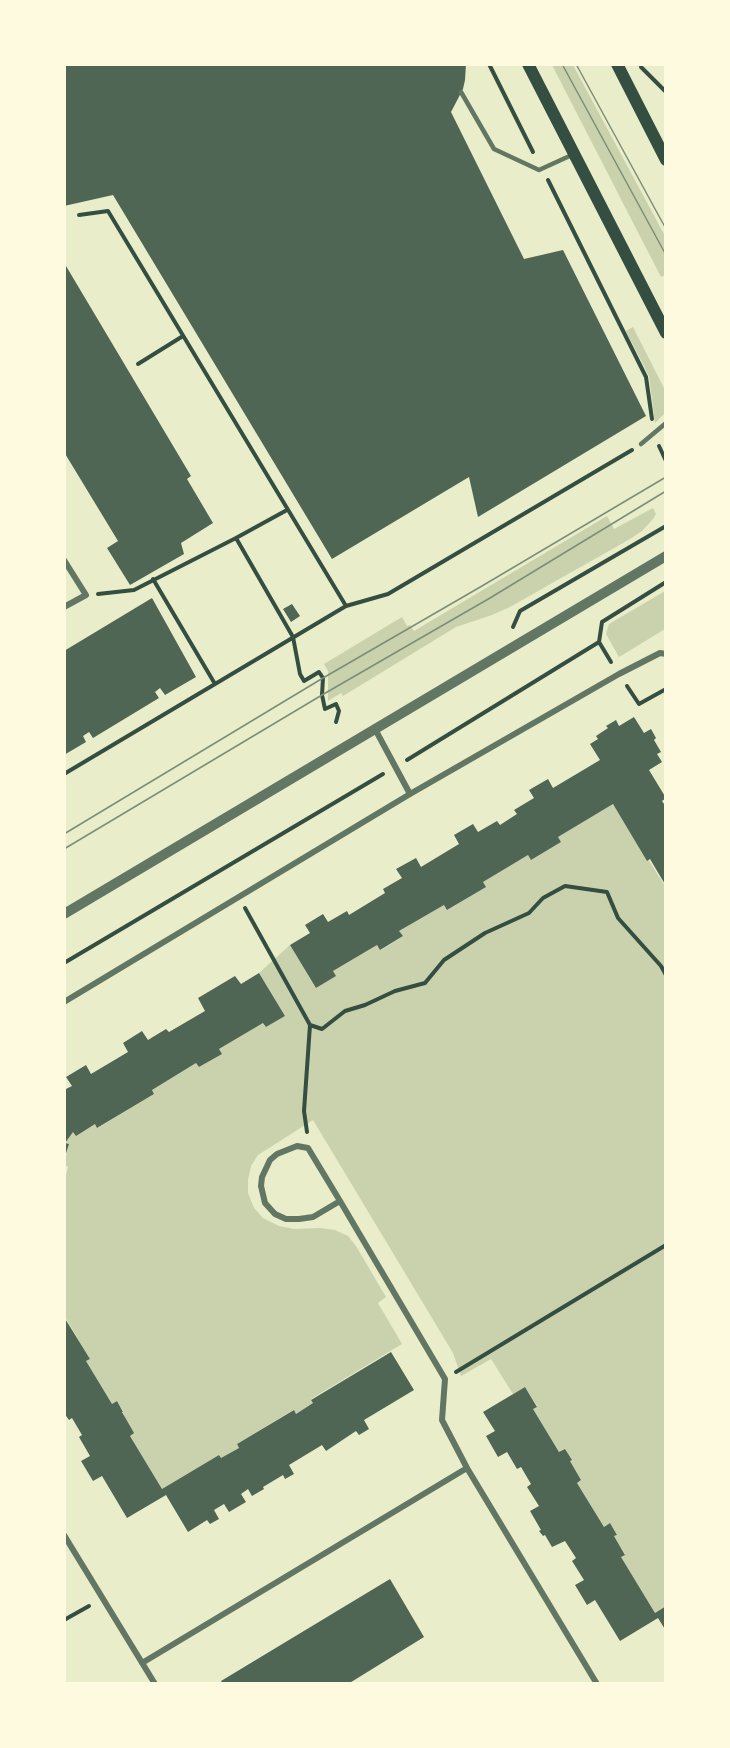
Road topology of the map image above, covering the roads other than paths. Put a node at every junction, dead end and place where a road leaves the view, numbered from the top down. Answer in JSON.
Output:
{"nodes":[{"id":1,"x":528,"y":64,"type":"edge"},
{"id":2,"x":616,"y":64,"type":"edge"},
{"id":3,"x":461,"y":92,"type":"dead end"},
{"id":4,"x":574,"y":154,"type":"junction"},
{"id":5,"x":666,"y":160,"type":"edge"},
{"id":6,"x":666,"y":333,"type":"edge"},
{"id":7,"x":666,"y":423,"type":"edge"},
{"id":8,"x":642,"y":444,"type":"road end"},
{"id":9,"x":666,"y":556,"type":"edge"},
{"id":10,"x":64,"y":560,"type":"edge"},
{"id":11,"x":64,"y":608,"type":"edge"},
{"id":12,"x":666,"y":648,"type":"edge"},
{"id":13,"x":663,"y":653,"type":"edge"},
{"id":14,"x":375,"y":728,"type":"junction"},
{"id":15,"x":410,"y":794,"type":"junction"},
{"id":16,"x":64,"y":914,"type":"edge"},
{"id":17,"x":64,"y":1002,"type":"edge"},
{"id":18,"x":340,"y":1201,"type":"junction"},
{"id":19,"x":467,"y":1468,"type":"junction"},
{"id":20,"x":64,"y":1535,"type":"edge"},
{"id":21,"x":142,"y":1662,"type":"junction"},
{"id":22,"x":155,"y":1683,"type":"edge"},
{"id":23,"x":597,"y":1683,"type":"edge"}],
"edges":[{"from":1,"to":4,"type":"main road"},
{"from":2,"to":5,"type":"main road"},
{"from":3,"to":4,"type":"lane"},
{"from":4,"to":6,"type":"main road"},
{"from":7,"to":8,"type":"lane"},
{"from":9,"to":14,"type":"street"},
{"from":10,"to":11,"type":"street"},
{"from":12,"to":13,"type":"lane"},
{"from":13,"to":15,"type":"street"},
{"from":14,"to":15,"type":"street"},
{"from":14,"to":16,"type":"street"},
{"from":15,"to":17,"type":"street"},
{"from":18,"to":18,"type":"street"},
{"from":18,"to":19,"type":"street"},
{"from":19,"to":21,"type":"street"},
{"from":19,"to":23,"type":"street"},
{"from":20,"to":21,"type":"street"},
{"from":21,"to":22,"type":"street"}]}
